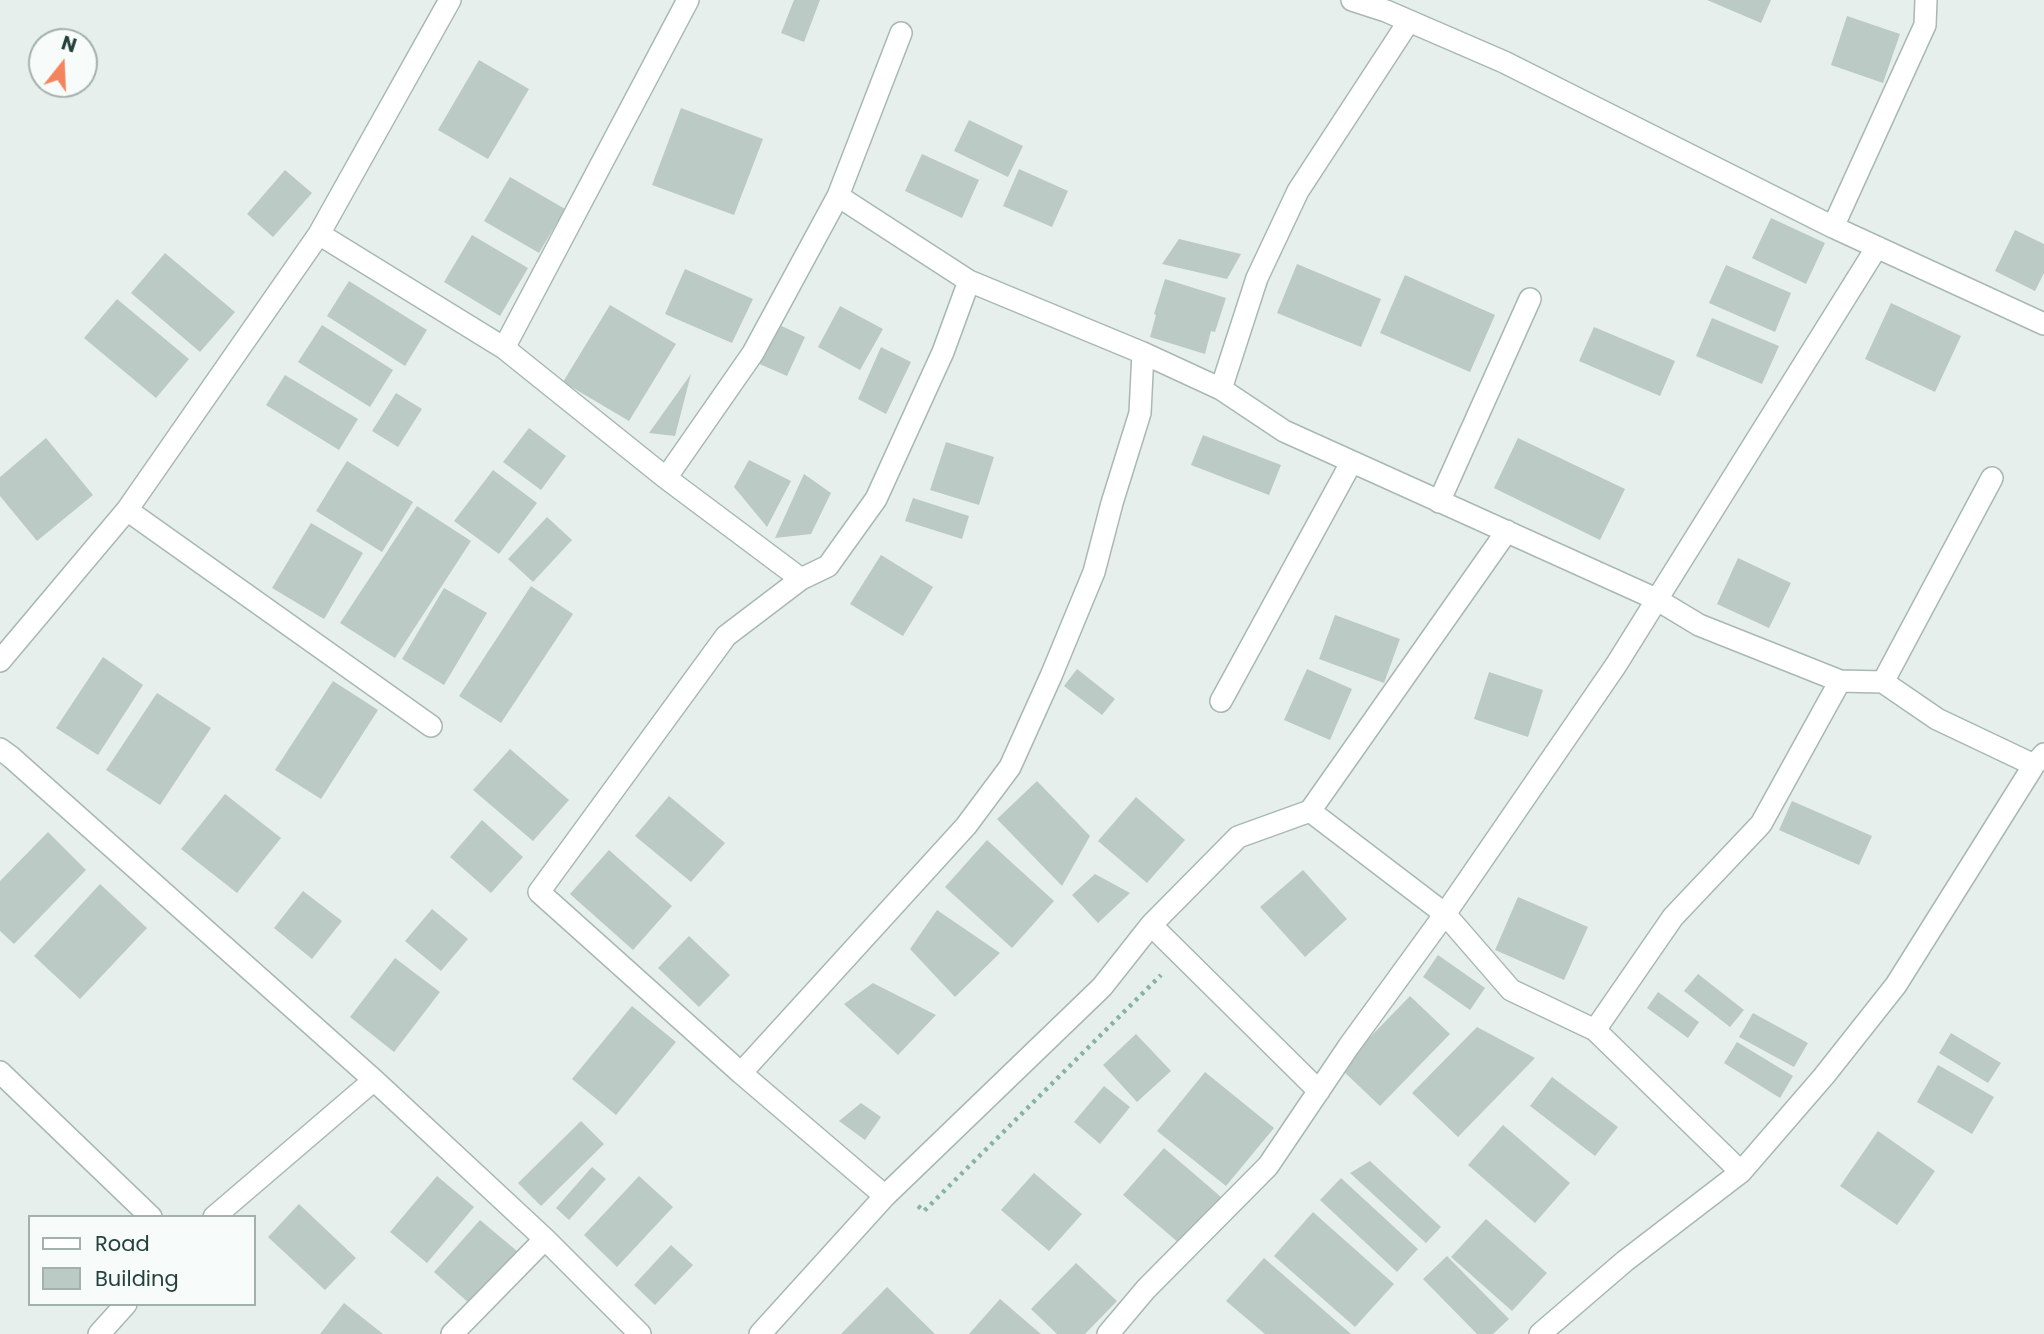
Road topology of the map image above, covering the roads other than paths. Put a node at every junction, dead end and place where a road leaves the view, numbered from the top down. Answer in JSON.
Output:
{"nodes":[{"id":1,"x":450,"y":0,"type":"edge"},
{"id":2,"x":688,"y":0,"type":"edge"},
{"id":3,"x":1352,"y":0,"type":"edge"},
{"id":4,"x":1926,"y":0,"type":"edge"},
{"id":5,"x":1388,"y":6,"type":"edge"},
{"id":6,"x":1409,"y":21,"type":"junction"},
{"id":7,"x":901,"y":33,"type":"dead end"},
{"id":8,"x":838,"y":196,"type":"junction"},
{"id":9,"x":1833,"y":227,"type":"junction"},
{"id":10,"x":319,"y":234,"type":"junction"},
{"id":11,"x":1877,"y":247,"type":"junction"},
{"id":12,"x":970,"y":281,"type":"junction"},
{"id":13,"x":1530,"y":299,"type":"dead end"},
{"id":14,"x":2044,"y":324,"type":"edge"},
{"id":15,"x":504,"y":348,"type":"junction"},
{"id":16,"x":1143,"y":353,"type":"junction"},
{"id":17,"x":1221,"y":388,"type":"junction"},
{"id":18,"x":1351,"y":463,"type":"junction"},
{"id":19,"x":666,"y":478,"type":"junction"},
{"id":20,"x":1992,"y":478,"type":"dead end"},
{"id":21,"x":1439,"y":502,"type":"junction"},
{"id":22,"x":127,"y":510,"type":"junction"},
{"id":23,"x":1507,"y":531,"type":"junction"},
{"id":24,"x":801,"y":579,"type":"junction"},
{"id":25,"x":1656,"y":599,"type":"junction"},
{"id":26,"x":0,"y":661,"type":"edge"},
{"id":27,"x":1840,"y":681,"type":"junction"},
{"id":28,"x":1883,"y":682,"type":"junction"},
{"id":29,"x":1221,"y":701,"type":"dead end"},
{"id":30,"x":431,"y":726,"type":"dead end"},
{"id":31,"x":4,"y":758,"type":"edge"},
{"id":32,"x":2039,"y":760,"type":"edge"},
{"id":33,"x":1310,"y":811,"type":"junction"},
{"id":34,"x":1445,"y":914,"type":"junction"},
{"id":35,"x":1151,"y":925,"type":"junction"},
{"id":36,"x":1595,"y":1030,"type":"junction"},
{"id":37,"x":0,"y":1072,"type":"edge"},
{"id":38,"x":741,"y":1073,"type":"junction"},
{"id":39,"x":374,"y":1080,"type":"junction"},
{"id":40,"x":1319,"y":1091,"type":"junction"},
{"id":41,"x":1741,"y":1172,"type":"junction"},
{"id":42,"x":891,"y":1190,"type":"junction"},
{"id":43,"x":148,"y":1215,"type":"edge"},
{"id":44,"x":216,"y":1215,"type":"edge"},
{"id":45,"x":545,"y":1239,"type":"junction"},
{"id":46,"x":124,"y":1306,"type":"edge"},
{"id":47,"x":99,"y":1334,"type":"edge"},
{"id":48,"x":452,"y":1334,"type":"edge"},
{"id":49,"x":640,"y":1334,"type":"edge"},
{"id":50,"x":760,"y":1334,"type":"edge"},
{"id":51,"x":1108,"y":1334,"type":"edge"},
{"id":52,"x":1540,"y":1334,"type":"edge"}],
"edges":[{"from":1,"to":10,"type":"street"},
{"from":2,"to":15,"type":"street"},
{"from":3,"to":5,"type":"street"},
{"from":4,"to":9,"type":"street"},
{"from":5,"to":6,"type":"street"},
{"from":6,"to":9,"type":"street"},
{"from":6,"to":17,"type":"street"},
{"from":7,"to":8,"type":"street"},
{"from":8,"to":12,"type":"street"},
{"from":8,"to":19,"type":"street"},
{"from":9,"to":11,"type":"street"},
{"from":10,"to":15,"type":"street"},
{"from":10,"to":22,"type":"street"},
{"from":11,"to":14,"type":"street"},
{"from":11,"to":25,"type":"street"},
{"from":12,"to":16,"type":"street"},
{"from":12,"to":24,"type":"street"},
{"from":13,"to":21,"type":"street"},
{"from":15,"to":19,"type":"street"},
{"from":16,"to":17,"type":"street"},
{"from":16,"to":38,"type":"street"},
{"from":17,"to":18,"type":"street"},
{"from":18,"to":21,"type":"street"},
{"from":18,"to":29,"type":"street"},
{"from":19,"to":24,"type":"street"},
{"from":20,"to":28,"type":"street"},
{"from":21,"to":23,"type":"street"},
{"from":22,"to":26,"type":"street"},
{"from":22,"to":30,"type":"street"},
{"from":23,"to":25,"type":"street"},
{"from":23,"to":33,"type":"street"},
{"from":24,"to":38,"type":"street"},
{"from":25,"to":27,"type":"street"},
{"from":25,"to":34,"type":"street"},
{"from":27,"to":28,"type":"street"},
{"from":27,"to":36,"type":"street"},
{"from":28,"to":32,"type":"street"},
{"from":31,"to":39,"type":"street"},
{"from":32,"to":41,"type":"street"},
{"from":33,"to":34,"type":"street"},
{"from":33,"to":35,"type":"street"},
{"from":34,"to":36,"type":"street"},
{"from":34,"to":40,"type":"street"},
{"from":35,"to":40,"type":"street"},
{"from":35,"to":42,"type":"street"},
{"from":36,"to":41,"type":"street"},
{"from":37,"to":43,"type":"street"},
{"from":38,"to":42,"type":"street"},
{"from":39,"to":44,"type":"street"},
{"from":39,"to":45,"type":"street"},
{"from":40,"to":51,"type":"street"},
{"from":41,"to":52,"type":"street"},
{"from":42,"to":50,"type":"street"},
{"from":45,"to":48,"type":"street"},
{"from":45,"to":49,"type":"street"},
{"from":46,"to":47,"type":"street"}]}
